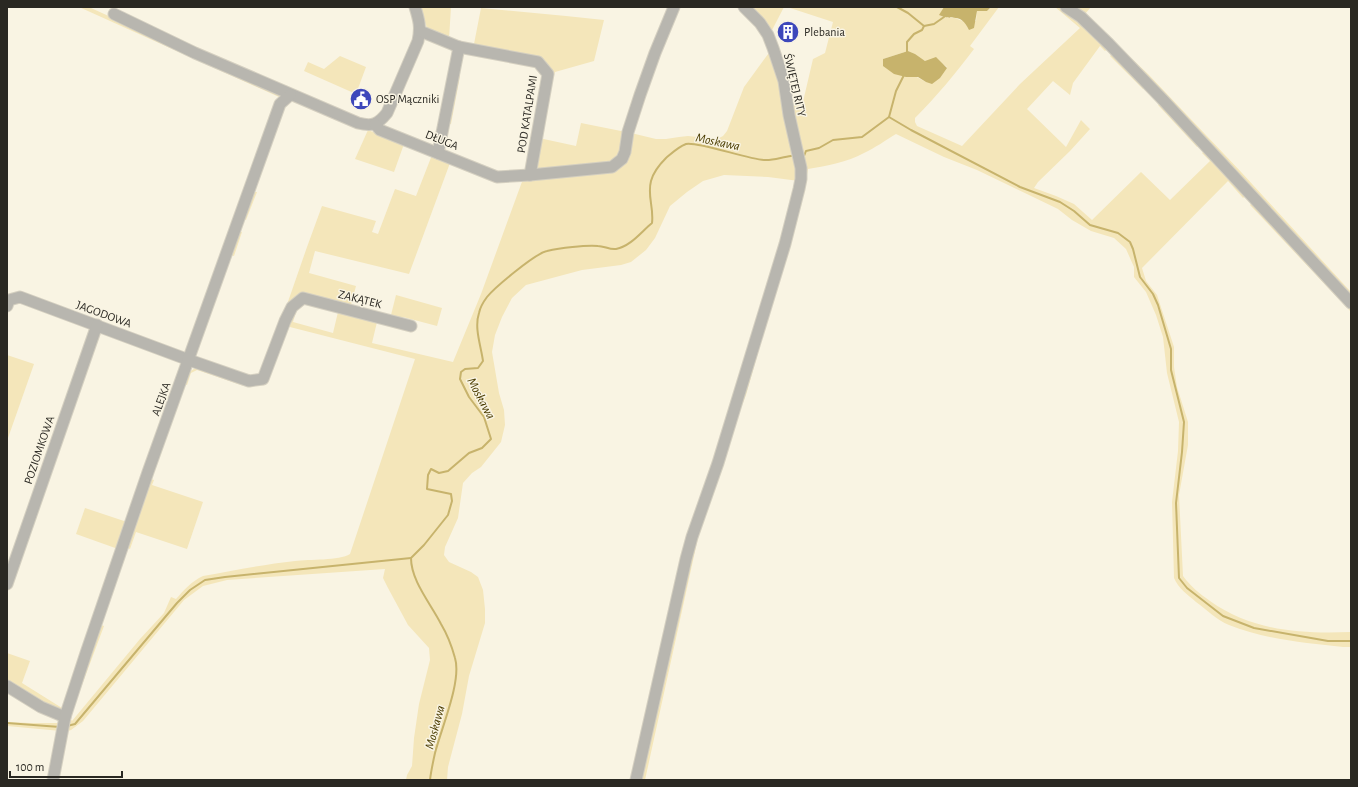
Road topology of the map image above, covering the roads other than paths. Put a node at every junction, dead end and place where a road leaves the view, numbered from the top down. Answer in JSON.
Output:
{"nodes":[{"id":1,"x":415,"y":7,"type":"edge"},
{"id":2,"x":674,"y":7,"type":"edge"},
{"id":3,"x":744,"y":7,"type":"edge"},
{"id":4,"x":1066,"y":7,"type":"edge"},
{"id":5,"x":114,"y":14,"type":"dead end"},
{"id":6,"x":420,"y":31,"type":"junction"},
{"id":7,"x":459,"y":47,"type":"junction"},
{"id":8,"x":290,"y":95,"type":"junction"},
{"id":9,"x":374,"y":124,"type":"junction"},
{"id":10,"x":438,"y":153,"type":"junction"},
{"id":11,"x":530,"y":175,"type":"junction"},
{"id":12,"x":303,"y":298,"type":"joint"},
{"id":13,"x":8,"y":303,"type":"edge"},
{"id":14,"x":1351,"y":303,"type":"edge"},
{"id":15,"x":97,"y":325,"type":"junction"},
{"id":16,"x":411,"y":326,"type":"dead end"},
{"id":17,"x":189,"y":360,"type":"junction"},
{"id":18,"x":7,"y":584,"type":"edge"},
{"id":19,"x":7,"y":686,"type":"edge"},
{"id":20,"x":65,"y":717,"type":"junction"},
{"id":21,"x":53,"y":780,"type":"edge"},
{"id":22,"x":636,"y":780,"type":"edge"}],
"edges":[{"from":1,"to":6,"type":"street"},
{"from":2,"to":11,"type":"street","name":"DŁUGA"},
{"from":3,"to":22,"type":"street","name":"ŚWIĘTEJ RITY"},
{"from":4,"to":14,"type":"street"},
{"from":5,"to":8,"type":"street","name":"DŁUGA"},
{"from":6,"to":7,"type":"street","name":"POD KATALPAMI"},
{"from":6,"to":9,"type":"street"},
{"from":7,"to":10,"type":"street"},
{"from":7,"to":11,"type":"street","name":"POD KATALPAMI"},
{"from":8,"to":9,"type":"street","name":"DŁUGA"},
{"from":8,"to":17,"type":"street","name":"ALEJKA"},
{"from":9,"to":10,"type":"street","name":"DŁUGA"},
{"from":10,"to":11,"type":"street","name":"DŁUGA"},
{"from":12,"to":16,"type":"street","name":"ZAKĄTEK"},
{"from":12,"to":17,"type":"street","name":"JAGODOWA"},
{"from":13,"to":15,"type":"street","name":"JAGODOWA"},
{"from":15,"to":17,"type":"street","name":"JAGODOWA"},
{"from":15,"to":18,"type":"street","name":"POZIOMKOWA"},
{"from":17,"to":20,"type":"street","name":"ALEJKA"},
{"from":19,"to":20,"type":"street"},
{"from":20,"to":21,"type":"street","name":"ALEJKA"}]}
